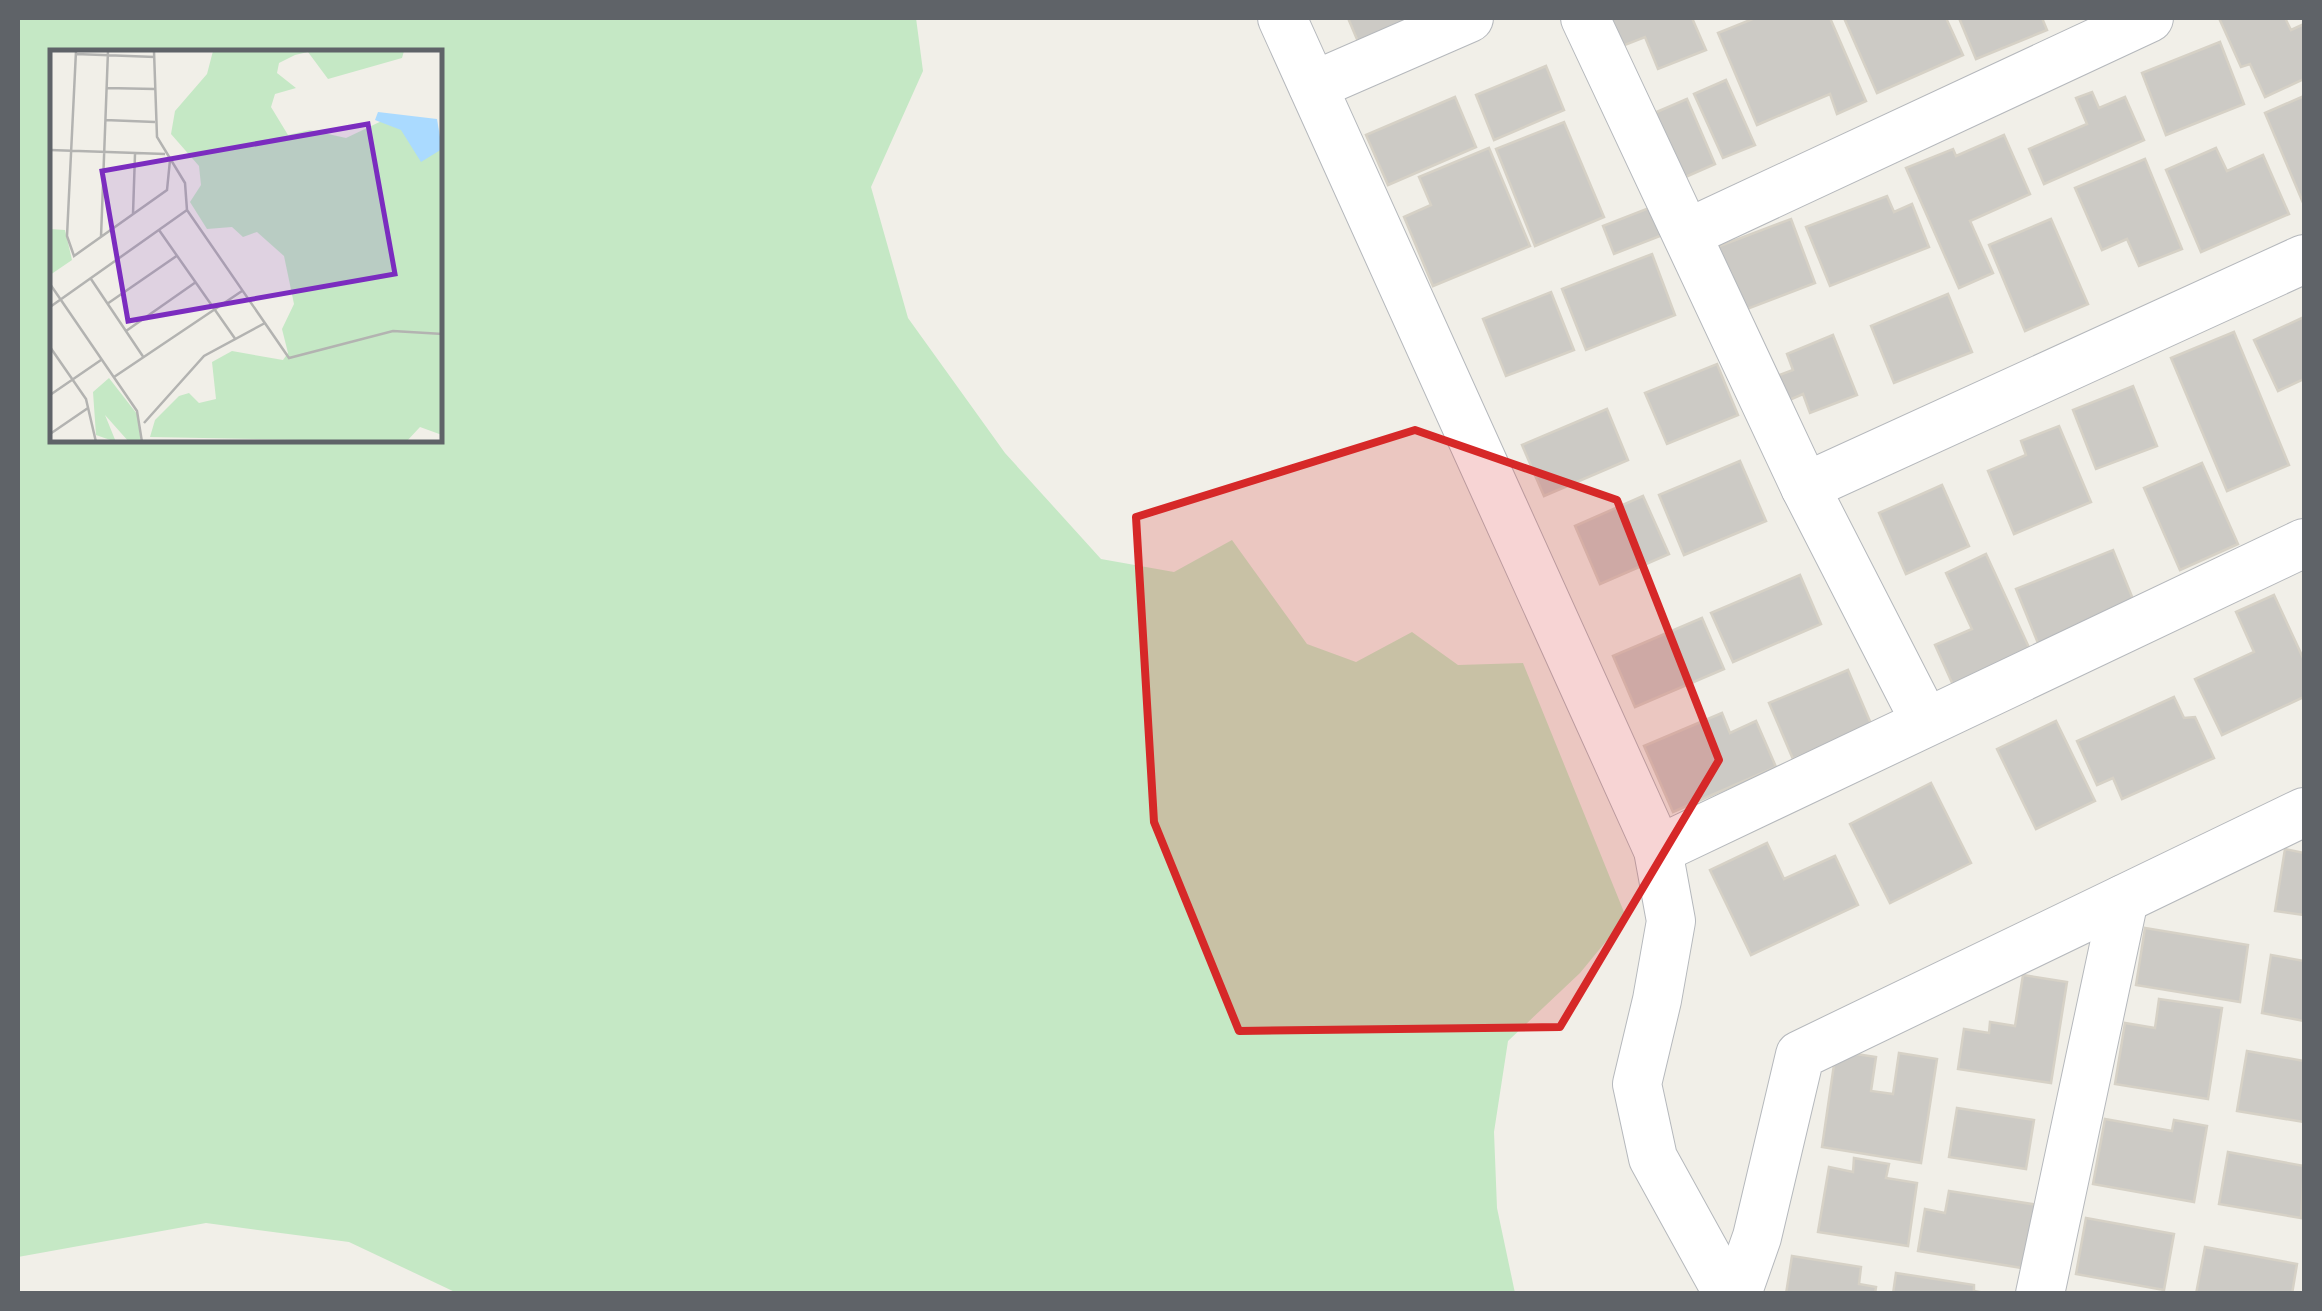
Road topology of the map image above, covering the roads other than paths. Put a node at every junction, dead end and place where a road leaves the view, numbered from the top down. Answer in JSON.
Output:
{"nodes":[{"id":1,"x":1282,"y":18,"type":"edge"},
{"id":2,"x":1469,"y":18,"type":"edge"},
{"id":3,"x":1586,"y":18,"type":"edge"},
{"id":4,"x":2149,"y":18,"type":"edge"},
{"id":5,"x":1313,"y":86,"type":"junction"},
{"id":6,"x":1688,"y":233,"type":"junction"},
{"id":7,"x":2304,"y":259,"type":"edge"},
{"id":8,"x":1805,"y":487,"type":"junction"},
{"id":9,"x":2304,"y":543,"type":"edge"},
{"id":10,"x":1925,"y":721,"type":"junction"},
{"id":11,"x":2304,"y":812,"type":"edge"},
{"id":12,"x":1658,"y":850,"type":"junction"},
{"id":13,"x":2124,"y":899,"type":"junction"},
{"id":14,"x":1728,"y":1294,"type":"edge"},
{"id":15,"x":1737,"y":1294,"type":"edge"},
{"id":16,"x":2040,"y":1294,"type":"edge"}],
"edges":[{"from":1,"to":5,"type":"street"},
{"from":2,"to":5,"type":"street"},
{"from":3,"to":6,"type":"street"},
{"from":4,"to":6,"type":"street"},
{"from":5,"to":12,"type":"street"},
{"from":6,"to":8,"type":"street"},
{"from":7,"to":8,"type":"street"},
{"from":8,"to":10,"type":"street"},
{"from":9,"to":10,"type":"street"},
{"from":10,"to":12,"type":"street"},
{"from":11,"to":13,"type":"street"},
{"from":12,"to":14,"type":"street"},
{"from":13,"to":15,"type":"street"},
{"from":13,"to":16,"type":"street"}]}
